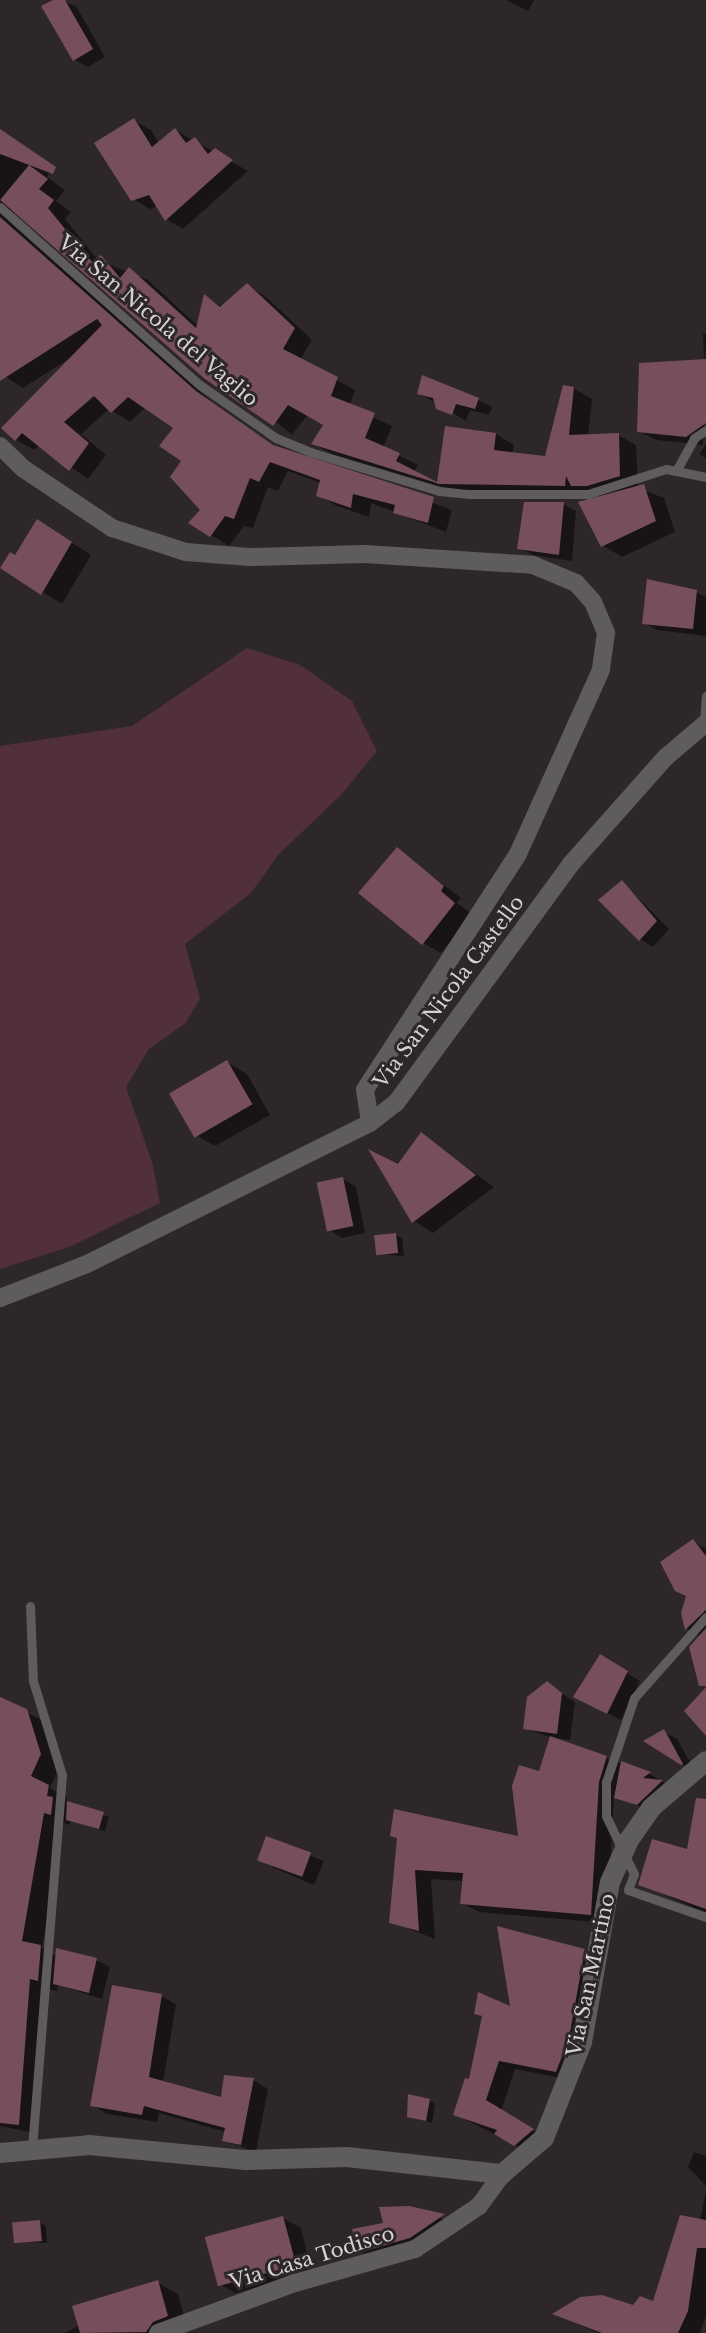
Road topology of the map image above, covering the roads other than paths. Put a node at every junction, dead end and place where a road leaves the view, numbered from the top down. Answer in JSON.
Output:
{"nodes":[{"id":1,"x":0,"y":207,"type":"edge"},
{"id":2,"x":706,"y":430,"type":"edge"},
{"id":3,"x":0,"y":446,"type":"edge"},
{"id":4,"x":676,"y":471,"type":"junction"},
{"id":5,"x":706,"y":477,"type":"edge"},
{"id":6,"x":706,"y":696,"type":"edge"},
{"id":7,"x":705,"y":723,"type":"edge"},
{"id":8,"x":370,"y":1123,"type":"junction"},
{"id":9,"x":0,"y":1298,"type":"edge"},
{"id":10,"x":30,"y":1606,"type":"dead end"},
{"id":11,"x":706,"y":1617,"type":"edge"},
{"id":12,"x":706,"y":1761,"type":"edge"},
{"id":13,"x":706,"y":1917,"type":"edge"},
{"id":14,"x":32,"y":2150,"type":"junction"},
{"id":15,"x":0,"y":2153,"type":"edge"},
{"id":16,"x":502,"y":2174,"type":"junction"},
{"id":17,"x":158,"y":2333,"type":"edge"}],
"edges":[{"from":1,"to":4,"type":"lane","name":"Via San Nicola del Vaglio"},
{"from":2,"to":4,"type":"lane"},
{"from":3,"to":8,"type":"street"},
{"from":4,"to":5,"type":"lane","name":"Via San Nicola del Vaglio"},
{"from":6,"to":7,"type":"lane"},
{"from":7,"to":8,"type":"street","name":"Via San Nicola Castello"},
{"from":8,"to":9,"type":"street","name":"Via San Nicola Castello"},
{"from":10,"to":14,"type":"lane"},
{"from":11,"to":13,"type":"lane"},
{"from":12,"to":16,"type":"street","name":"Via San Martino"},
{"from":14,"to":15,"type":"street"},
{"from":14,"to":16,"type":"street"},
{"from":16,"to":17,"type":"street","name":"Via Casa Todisco"}]}
